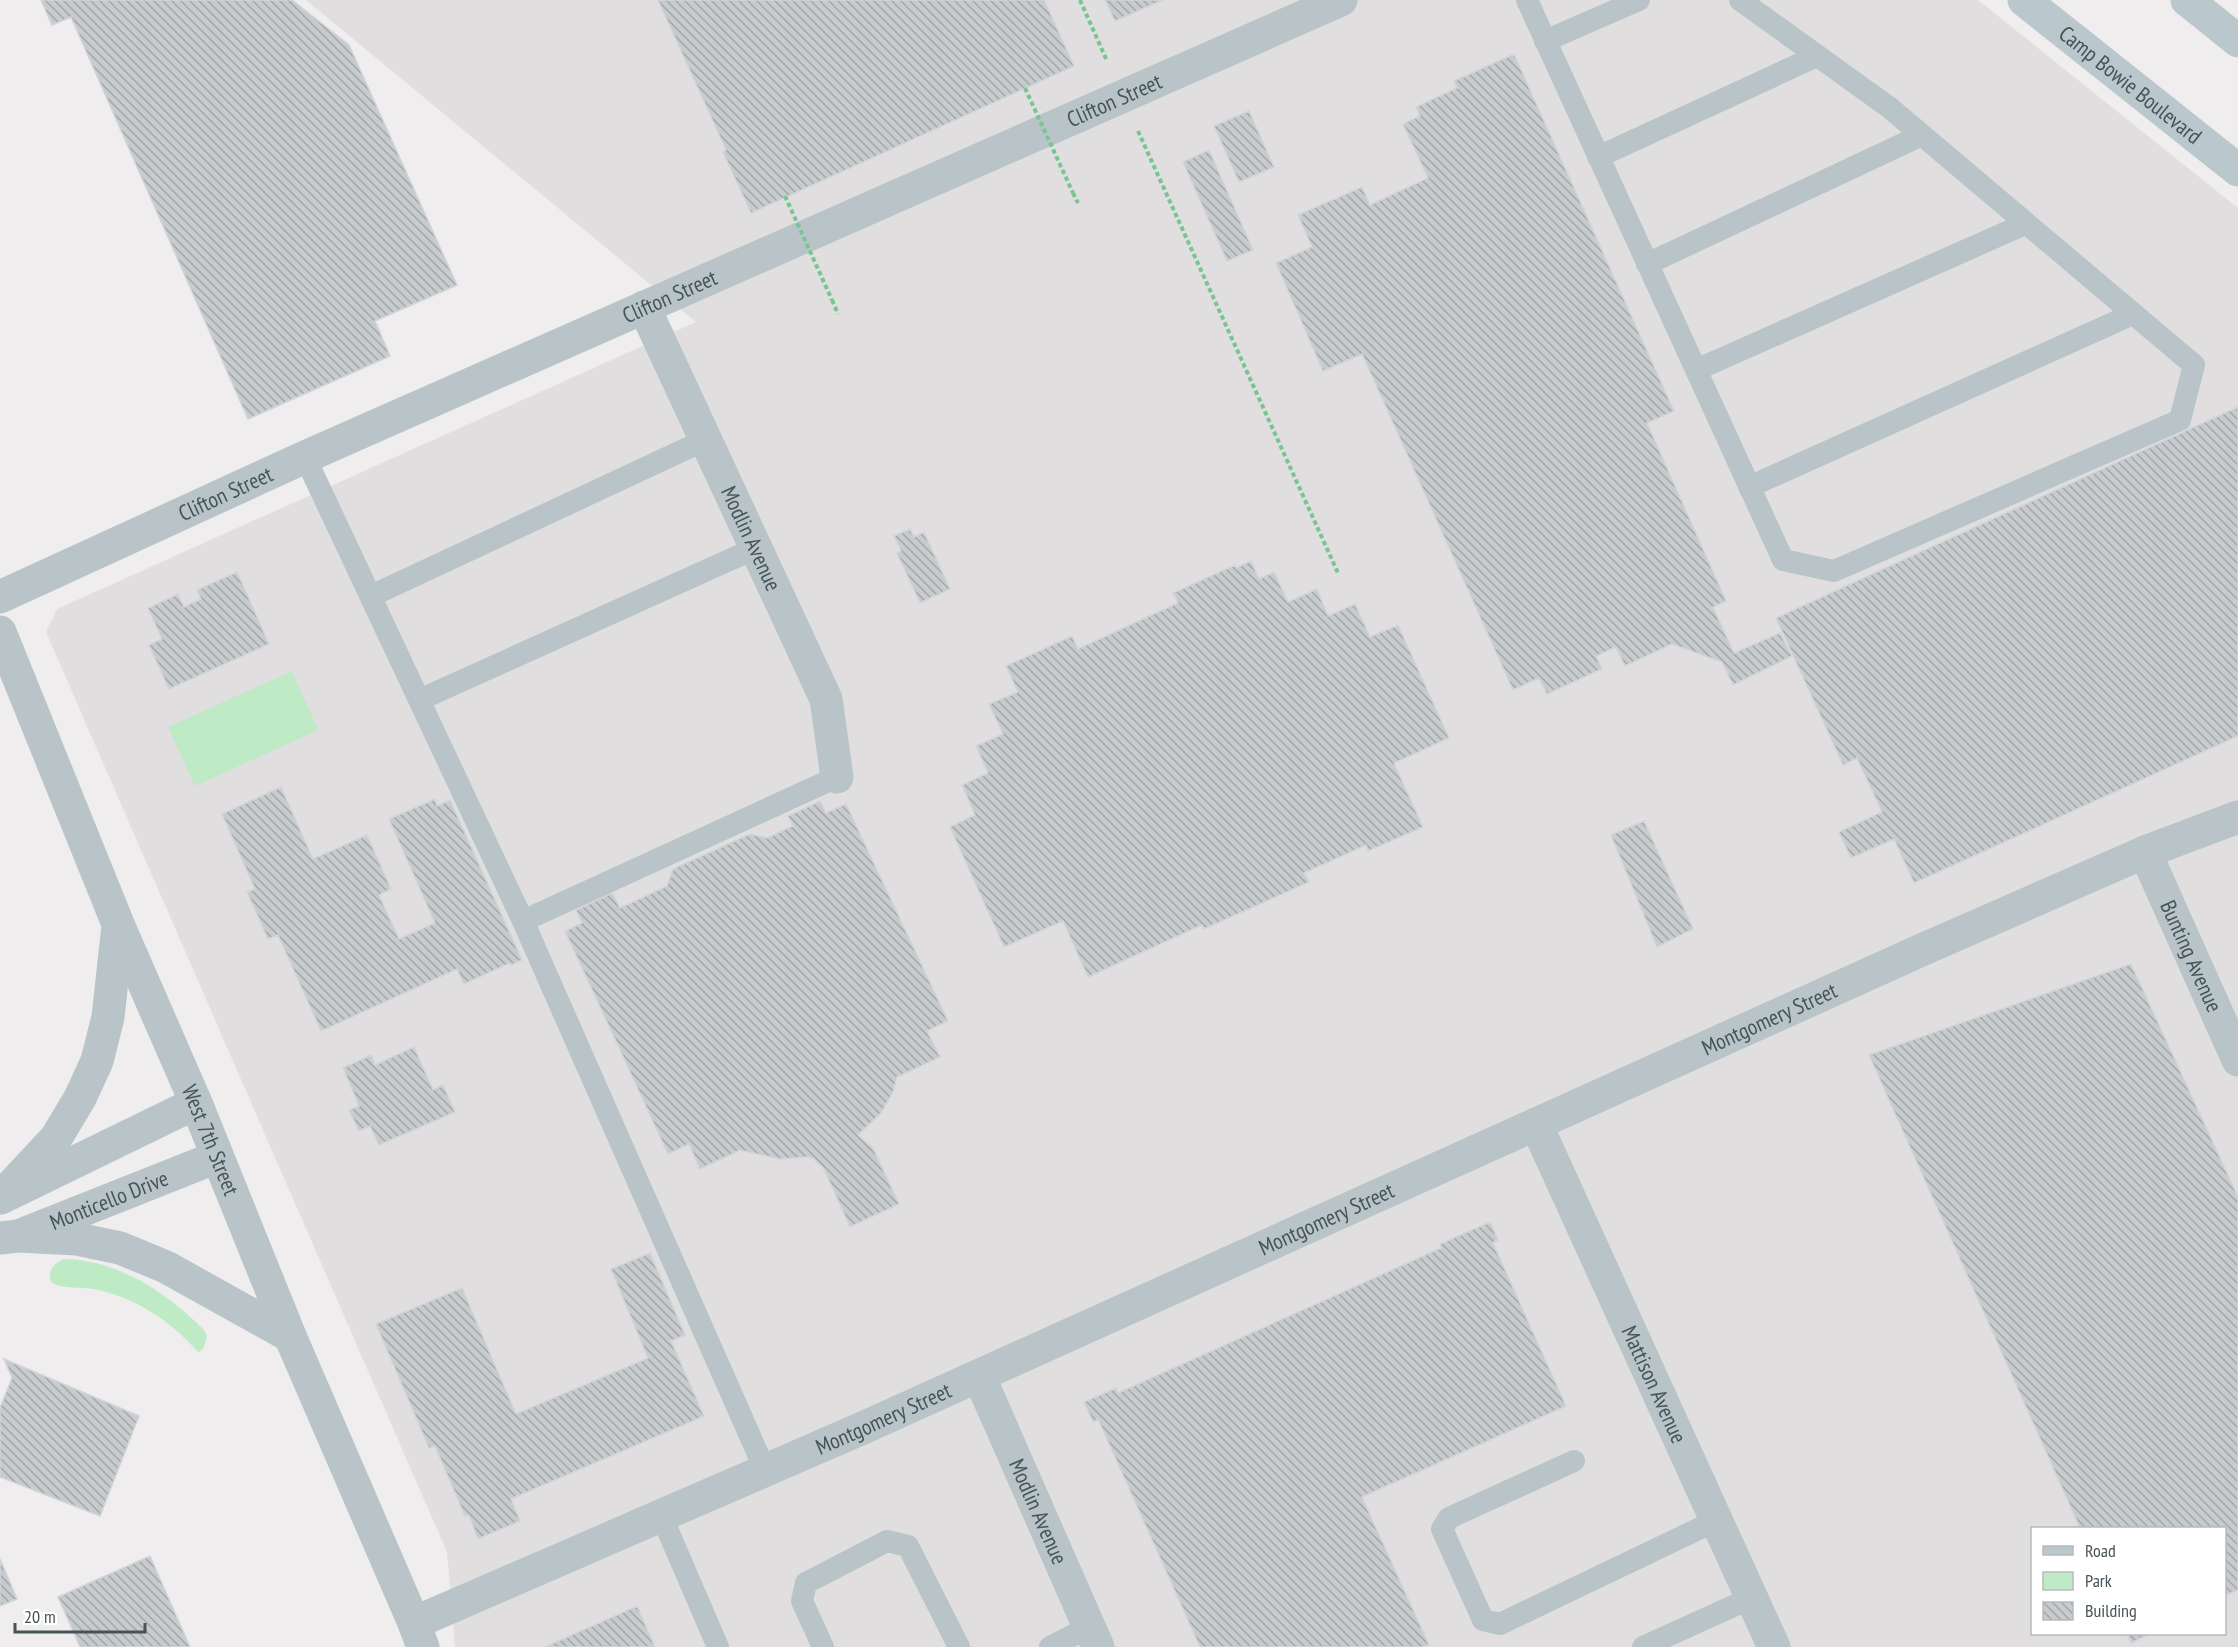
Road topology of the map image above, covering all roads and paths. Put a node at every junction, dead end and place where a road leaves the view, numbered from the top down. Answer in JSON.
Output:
{"nodes":[{"id":1,"x":1080,"y":0,"type":"edge"},
{"id":2,"x":1341,"y":0,"type":"edge"},
{"id":3,"x":1527,"y":0,"type":"edge"},
{"id":4,"x":1639,"y":0,"type":"edge"},
{"id":5,"x":1740,"y":0,"type":"edge"},
{"id":6,"x":2024,"y":0,"type":"edge"},
{"id":7,"x":2187,"y":0,"type":"edge"},
{"id":8,"x":1545,"y":41,"type":"junction"},
{"id":9,"x":2238,"y":41,"type":"edge"},
{"id":10,"x":1817,"y":56,"type":"junction"},
{"id":11,"x":1025,"y":88,"type":"dead end"},
{"id":12,"x":1123,"y":96,"type":"junction"},
{"id":13,"x":1922,"y":135,"type":"junction"},
{"id":14,"x":1598,"y":157,"type":"junction"},
{"id":15,"x":2238,"y":170,"type":"edge"},
{"id":16,"x":785,"y":196,"type":"dead end"},
{"id":17,"x":1078,"y":203,"type":"dead end"},
{"id":18,"x":2025,"y":224,"type":"junction"},
{"id":19,"x":1647,"y":264,"type":"junction"},
{"id":20,"x":644,"y":307,"type":"junction"},
{"id":21,"x":838,"y":314,"type":"dead end"},
{"id":22,"x":2133,"y":314,"type":"junction"},
{"id":23,"x":1696,"y":370,"type":"junction"},
{"id":24,"x":705,"y":440,"type":"junction"},
{"id":25,"x":305,"y":457,"type":"junction"},
{"id":26,"x":1749,"y":488,"type":"junction"},
{"id":27,"x":756,"y":548,"type":"junction"},
{"id":28,"x":1338,"y":573,"type":"dead end"},
{"id":29,"x":371,"y":596,"type":"junction"},
{"id":30,"x":0,"y":597,"type":"edge"},
{"id":31,"x":0,"y":632,"type":"edge"},
{"id":32,"x":419,"y":700,"type":"junction"},
{"id":33,"x":837,"y":777,"type":"joint"},
{"id":34,"x":2238,"y":817,"type":"edge"},
{"id":35,"x":2145,"y":852,"type":"junction"},
{"id":36,"x":524,"y":921,"type":"junction"},
{"id":37,"x":118,"y":924,"type":"junction"},
{"id":38,"x":2238,"y":1060,"type":"edge"},
{"id":39,"x":196,"y":1103,"type":"junction"},
{"id":40,"x":1536,"y":1124,"type":"junction"},
{"id":41,"x":217,"y":1157,"type":"junction"},
{"id":42,"x":0,"y":1198,"type":"edge"},
{"id":43,"x":9,"y":1237,"type":"edge"},
{"id":44,"x":291,"y":1336,"type":"junction"},
{"id":45,"x":979,"y":1376,"type":"junction"},
{"id":46,"x":1574,"y":1461,"type":"dead end"},
{"id":47,"x":765,"y":1470,"type":"junction"},
{"id":48,"x":661,"y":1515,"type":"junction"},
{"id":49,"x":1715,"y":1521,"type":"junction"},
{"id":50,"x":1751,"y":1598,"type":"junction"},
{"id":51,"x":419,"y":1635,"type":"edge"},
{"id":52,"x":1093,"y":1637,"type":"edge"},
{"id":53,"x":718,"y":1647,"type":"edge"},
{"id":54,"x":823,"y":1647,"type":"edge"},
{"id":55,"x":959,"y":1647,"type":"edge"},
{"id":56,"x":1050,"y":1647,"type":"edge"},
{"id":57,"x":1643,"y":1647,"type":"edge"},
{"id":58,"x":1774,"y":1647,"type":"edge"}],
"edges":[{"from":1,"to":12,"type":"path"},
{"from":2,"to":12,"type":"street","name":"Clifton Street"},
{"from":3,"to":8,"type":"lane"},
{"from":4,"to":8,"type":"lane"},
{"from":5,"to":10,"type":"lane"},
{"from":6,"to":15,"type":"main road","name":"Camp Bowie Boulevard"},
{"from":7,"to":9,"type":"main road"},
{"from":8,"to":14,"type":"lane"},
{"from":10,"to":13,"type":"lane"},
{"from":10,"to":14,"type":"lane"},
{"from":11,"to":17,"type":"path","bridge":true},
{"from":12,"to":20,"type":"street","name":"Clifton Street"},
{"from":12,"to":28,"type":"path"},
{"from":13,"to":18,"type":"lane"},
{"from":13,"to":19,"type":"lane"},
{"from":14,"to":19,"type":"lane"},
{"from":16,"to":21,"type":"path","bridge":true},
{"from":18,"to":22,"type":"lane"},
{"from":18,"to":23,"type":"lane"},
{"from":19,"to":23,"type":"lane"},
{"from":20,"to":24,"type":"street","name":"Modlin Avenue"},
{"from":20,"to":25,"type":"street","name":"Clifton Street"},
{"from":22,"to":26,"type":"lane"},
{"from":22,"to":26,"type":"lane"},
{"from":23,"to":26,"type":"lane"},
{"from":24,"to":27,"type":"street","name":"Modlin Avenue"},
{"from":24,"to":29,"type":"lane"},
{"from":25,"to":29,"type":"lane"},
{"from":25,"to":30,"type":"street","name":"Clifton Street"},
{"from":27,"to":32,"type":"lane"},
{"from":27,"to":33,"type":"street","name":"Modlin Avenue"},
{"from":29,"to":32,"type":"lane"},
{"from":31,"to":37,"type":"street","name":"West 7th Street"},
{"from":32,"to":36,"type":"lane"},
{"from":33,"to":36,"type":"lane"},
{"from":34,"to":35,"type":"street","name":"Montgomery Street"},
{"from":35,"to":38,"type":"street","name":"Bunting Avenue"},
{"from":35,"to":40,"type":"street","name":"Montgomery Street"},
{"from":36,"to":47,"type":"lane"},
{"from":37,"to":39,"type":"street","name":"West 7th Street"},
{"from":37,"to":42,"type":"street"},
{"from":39,"to":41,"type":"street","name":"West 7th Street"},
{"from":39,"to":42,"type":"street","name":"Monticello Drive"},
{"from":40,"to":45,"type":"street","name":"Montgomery Street"},
{"from":40,"to":49,"type":"street","name":"Mattison Avenue"},
{"from":41,"to":43,"type":"street","name":"Monticello Drive"},
{"from":41,"to":44,"type":"street","name":"West 7th Street"},
{"from":43,"to":44,"type":"street"},
{"from":44,"to":51,"type":"street","name":"West 7th Street"},
{"from":45,"to":47,"type":"street","name":"Montgomery Street"},
{"from":45,"to":52,"type":"street","name":"Modlin Avenue"},
{"from":46,"to":49,"type":"lane"},
{"from":47,"to":48,"type":"street","name":"Montgomery Street"},
{"from":48,"to":51,"type":"street","name":"Montgomery Street"},
{"from":48,"to":53,"type":"lane"},
{"from":49,"to":50,"type":"street","name":"Mattison Avenue"},
{"from":50,"to":57,"type":"lane"},
{"from":50,"to":58,"type":"street","name":"Mattison Avenue"},
{"from":52,"to":56,"type":"lane"},
{"from":54,"to":55,"type":"lane"}]}
